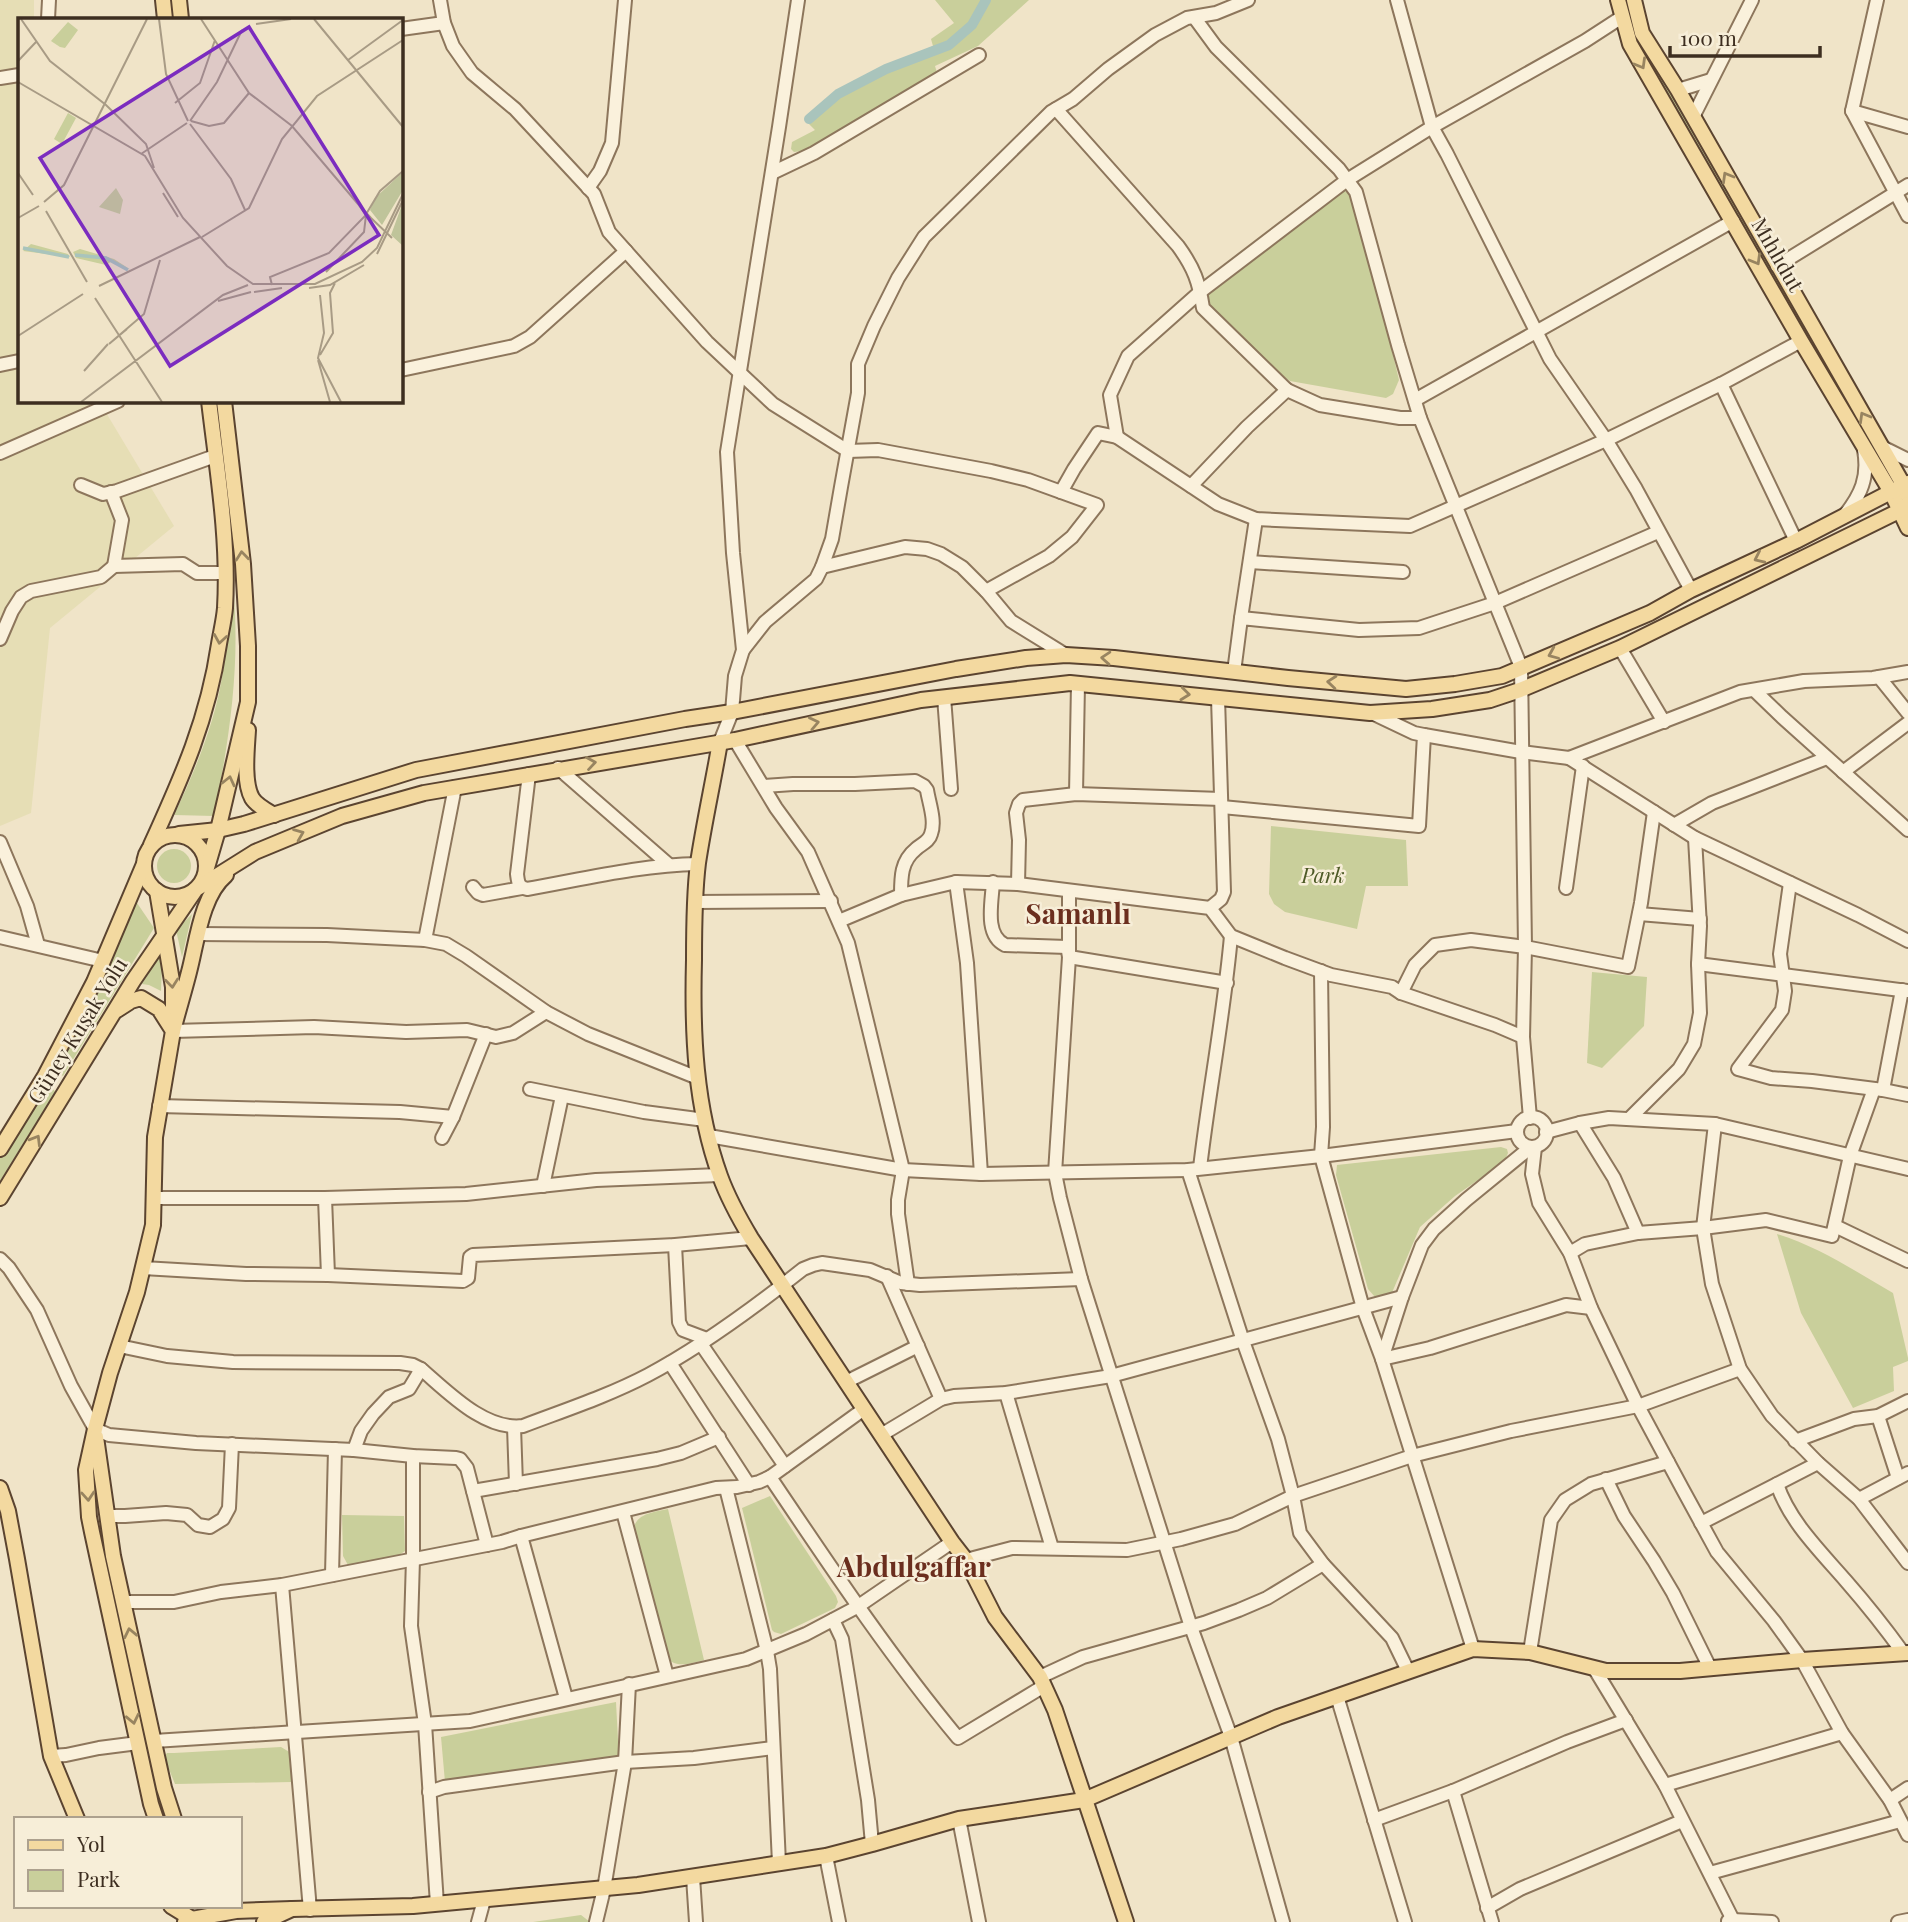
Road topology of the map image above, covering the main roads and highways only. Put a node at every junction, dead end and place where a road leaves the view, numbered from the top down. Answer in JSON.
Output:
{"nodes":[{"id":1,"x":163,"y":0,"type":"edge"},
{"id":2,"x":179,"y":0,"type":"edge"},
{"id":3,"x":1618,"y":0,"type":"edge"},
{"id":4,"x":1634,"y":0,"type":"edge"},
{"id":5,"x":166,"y":18,"type":"edge"},
{"id":6,"x":181,"y":18,"type":"edge"},
{"id":7,"x":209,"y":402,"type":"edge"},
{"id":8,"x":224,"y":402,"type":"edge"},
{"id":9,"x":1903,"y":490,"type":"edge"},
{"id":10,"x":1903,"y":507,"type":"edge"},
{"id":11,"x":1908,"y":528,"type":"edge"},
{"id":12,"x":248,"y":702,"type":"junction"},
{"id":13,"x":727,"y":741,"type":"junction"},
{"id":14,"x":274,"y":815,"type":"junction"},
{"id":15,"x":218,"y":830,"type":"junction"},
{"id":16,"x":179,"y":834,"type":"junction"},
{"id":17,"x":151,"y":845,"type":"junction"},
{"id":18,"x":255,"y":852,"type":"junction"},
{"id":19,"x":144,"y":864,"type":"junction"},
{"id":20,"x":206,"y":871,"type":"junction"},
{"id":21,"x":196,"y":889,"type":"junction"},
{"id":22,"x":157,"y":891,"type":"junction"},
{"id":23,"x":164,"y":935,"type":"junction"},
{"id":24,"x":114,"y":1013,"type":"junction"},
{"id":25,"x":173,"y":1031,"type":"junction"},
{"id":26,"x":46,"y":1076,"type":"junction"},
{"id":27,"x":66,"y":1090,"type":"junction"},
{"id":28,"x":0,"y":1149,"type":"edge"},
{"id":29,"x":0,"y":1198,"type":"edge"},
{"id":30,"x":95,"y":1429,"type":"junction"},
{"id":31,"x":0,"y":1488,"type":"edge"},
{"id":32,"x":1906,"y":1654,"type":"edge"},
{"id":33,"x":1084,"y":1800,"type":"junction"},
{"id":34,"x":75,"y":1817,"type":"edge"},
{"id":35,"x":155,"y":1817,"type":"edge"},
{"id":36,"x":173,"y":1817,"type":"edge"},
{"id":37,"x":292,"y":1909,"type":"junction"},
{"id":38,"x":211,"y":1914,"type":"edge"},
{"id":39,"x":189,"y":1917,"type":"edge"},
{"id":40,"x":264,"y":1922,"type":"edge"},
{"id":41,"x":1126,"y":1922,"type":"edge"}],
"edges":[{"from":1,"to":5,"type":"main road"},
{"from":2,"to":6,"type":"main road"},
{"from":3,"to":9,"type":"main road","name":"Mıhlıdut","one_way":true},
{"from":9,"to":4,"type":"main road","name":"Mıhlıdut","one_way":true},
{"from":7,"to":17,"type":"main road","one_way":true},
{"from":12,"to":8,"type":"main road","one_way":true},
{"from":9,"to":10,"type":"main road","name":"Mıhlıdut"},
{"from":9,"to":14,"type":"main road","one_way":true},
{"from":10,"to":11,"type":"main road","name":"Mıhlıdut"},
{"from":13,"to":10,"type":"main road","one_way":true},
{"from":12,"to":14,"type":"main road"},
{"from":15,"to":12,"type":"main road","one_way":true},
{"from":18,"to":13,"type":"main road","one_way":true},
{"from":13,"to":33,"type":"main road"},
{"from":14,"to":15,"type":"main road"},
{"from":15,"to":16,"type":"main road"},
{"from":15,"to":20,"type":"main road"},
{"from":16,"to":17,"type":"main road"},
{"from":16,"to":20,"type":"main road"},
{"from":17,"to":19,"type":"main road"},
{"from":18,"to":21,"type":"main road"},
{"from":18,"to":25,"type":"main road"},
{"from":19,"to":22,"type":"main road"},
{"from":19,"to":26,"type":"main road","name":"Güney Kuşak Yolu"},
{"from":20,"to":21,"type":"main road"},
{"from":21,"to":22,"type":"main road"},
{"from":21,"to":23,"type":"main road","name":"Güney Kuşak Yolu"},
{"from":22,"to":23,"type":"main road"},
{"from":23,"to":24,"type":"main road","name":"Güney Kuşak Yolu"},
{"from":23,"to":25,"type":"main road","one_way":true},
{"from":24,"to":25,"type":"main road"},
{"from":24,"to":27,"type":"main road","name":"Güney Kuşak Yolu"},
{"from":25,"to":30,"type":"main road"},
{"from":26,"to":27,"type":"main road"},
{"from":26,"to":28,"type":"main road","name":"Güney Kuşak Yolu"},
{"from":29,"to":27,"type":"main road","name":"Güney Kuşak Yolu","one_way":true},
{"from":30,"to":35,"type":"main road","one_way":true},
{"from":36,"to":30,"type":"main road","one_way":true},
{"from":31,"to":34,"type":"main road"},
{"from":32,"to":33,"type":"main road"},
{"from":33,"to":37,"type":"main road"},
{"from":33,"to":41,"type":"main road"},
{"from":37,"to":38,"type":"main road"},
{"from":37,"to":40,"type":"main road"},
{"from":38,"to":39,"type":"main road"}]}
